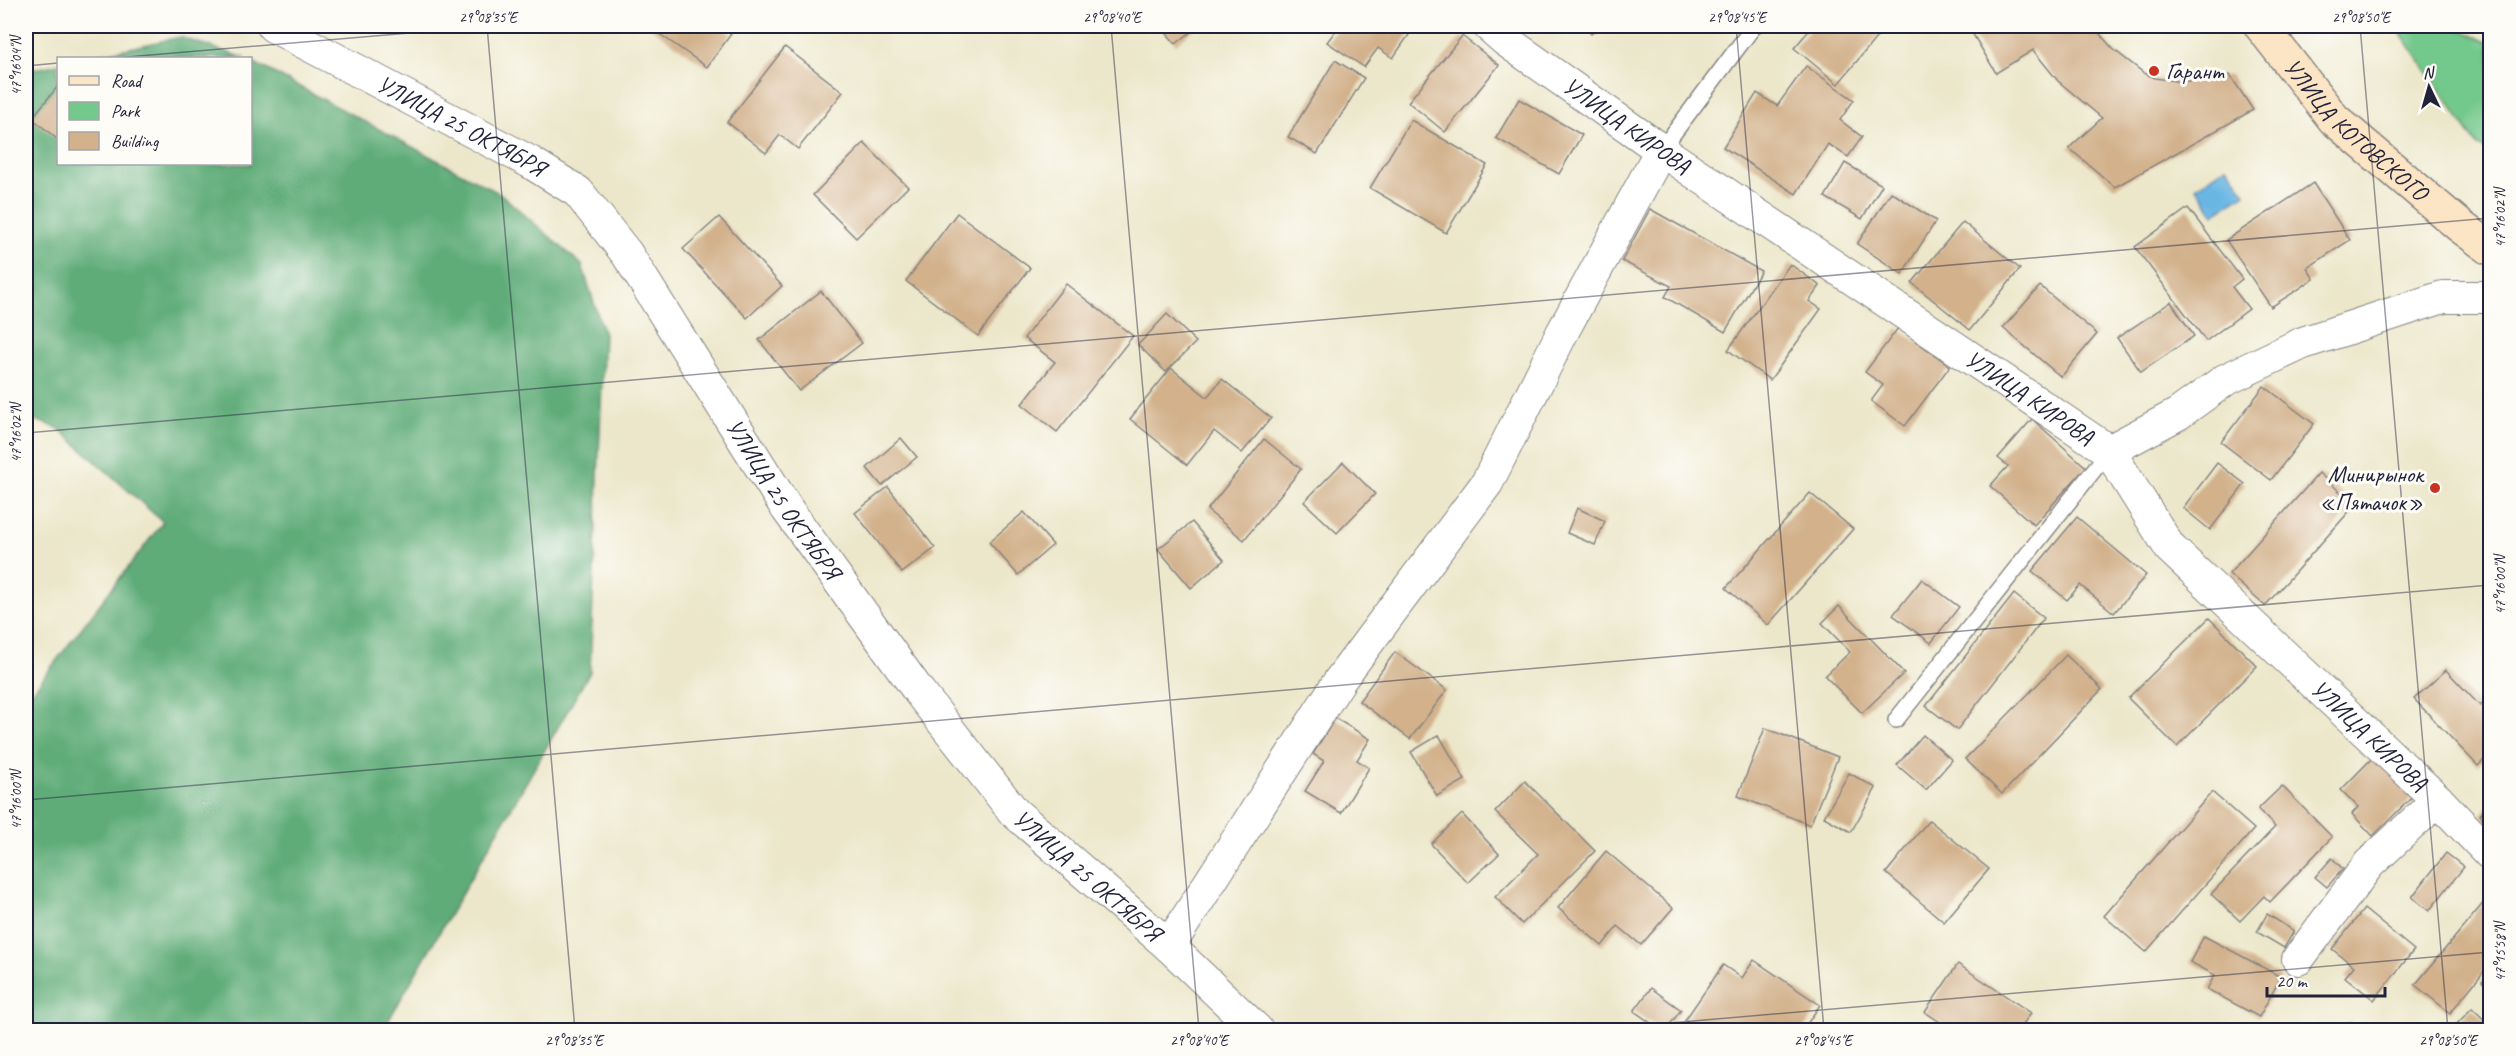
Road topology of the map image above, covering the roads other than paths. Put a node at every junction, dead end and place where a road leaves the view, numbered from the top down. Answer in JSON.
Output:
{"nodes":[{"id":1,"x":273,"y":26,"type":"edge"},
{"id":2,"x":1489,"y":26,"type":"edge"},
{"id":3,"x":1754,"y":26,"type":"edge"},
{"id":4,"x":2260,"y":26,"type":"edge"},
{"id":5,"x":1661,"y":150,"type":"junction"},
{"id":6,"x":2475,"y":227,"type":"edge"},
{"id":7,"x":2490,"y":248,"type":"edge"},
{"id":8,"x":2490,"y":297,"type":"edge"},
{"id":9,"x":2109,"y":451,"type":"junction"},
{"id":10,"x":1896,"y":720,"type":"dead end"},
{"id":11,"x":2438,"y":800,"type":"junction"},
{"id":12,"x":2490,"y":854,"type":"edge"},
{"id":13,"x":1169,"y":946,"type":"junction"},
{"id":14,"x":2298,"y":959,"type":"dead end"},
{"id":15,"x":1257,"y":1030,"type":"edge"}],
"edges":[{"from":1,"to":13,"type":"street","name":"УЛИЦА 25 ОКТЯБРЯ"},
{"from":2,"to":5,"type":"street","name":"УЛИЦА КИРОВА"},
{"from":3,"to":5,"type":"lane"},
{"from":4,"to":6,"type":"street","name":"УЛИЦА КОТОВСКОГО"},
{"from":5,"to":9,"type":"street","name":"УЛИЦА КИРОВА"},
{"from":5,"to":13,"type":"street"},
{"from":6,"to":7,"type":"street","name":"УЛИЦА КОТОВСКОГО"},
{"from":8,"to":9,"type":"street"},
{"from":9,"to":10,"type":"lane"},
{"from":9,"to":11,"type":"street","name":"УЛИЦА КИРОВА"},
{"from":11,"to":12,"type":"street","name":"УЛИЦА КИРОВА"},
{"from":11,"to":14,"type":"street"},
{"from":13,"to":15,"type":"street","name":"УЛИЦА 25 ОКТЯБРЯ"}]}
